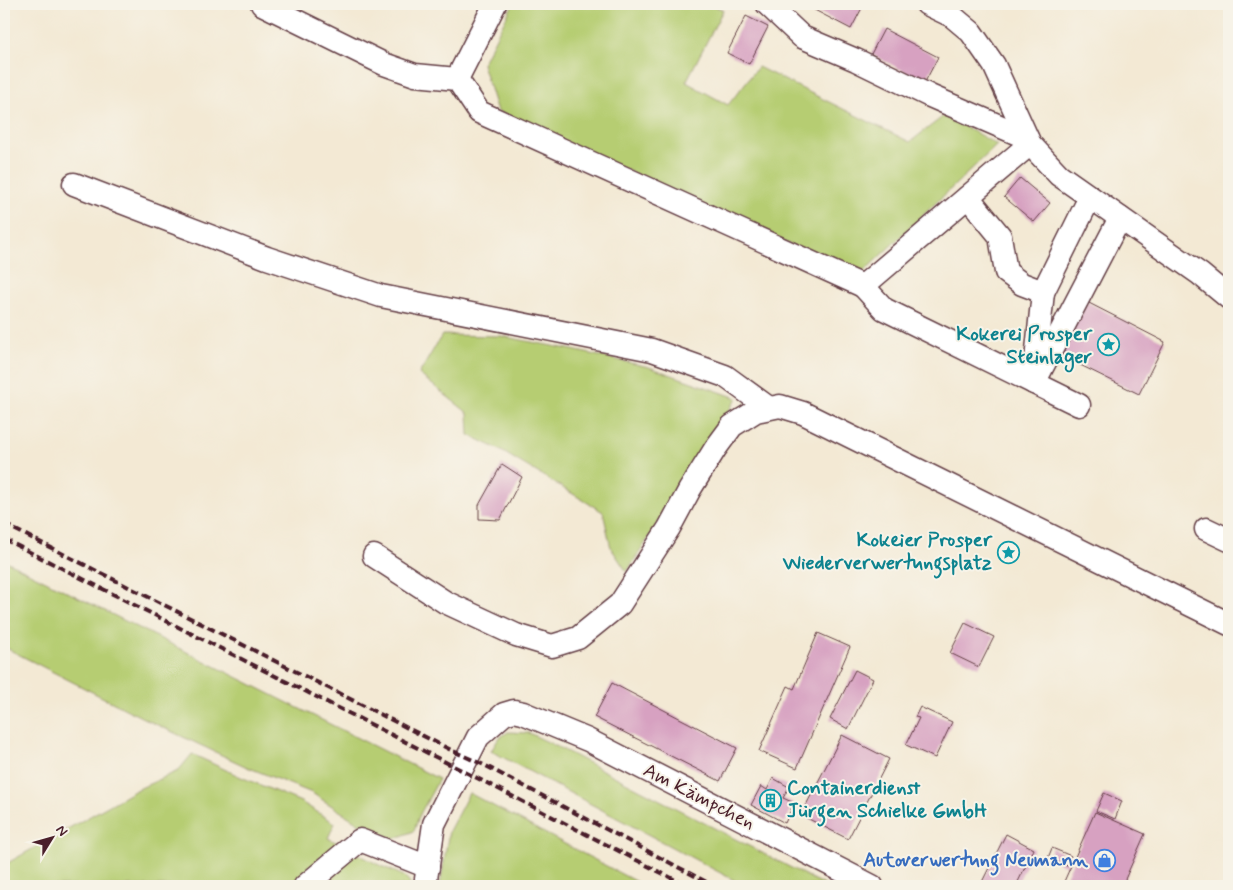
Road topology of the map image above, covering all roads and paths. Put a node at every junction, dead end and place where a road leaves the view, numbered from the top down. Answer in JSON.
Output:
{"nodes":[{"id":1,"x":262,"y":4,"type":"edge"},
{"id":2,"x":767,"y":4,"type":"edge"},
{"id":3,"x":927,"y":4,"type":"edge"},
{"id":4,"x":490,"y":6,"type":"edge"},
{"id":5,"x":457,"y":79,"type":"junction"},
{"id":6,"x":1029,"y":141,"type":"junction"},
{"id":7,"x":74,"y":184,"type":"dead end"},
{"id":8,"x":968,"y":197,"type":"junction"},
{"id":9,"x":1090,"y":197,"type":"junction"},
{"id":10,"x":1120,"y":218,"type":"junction"},
{"id":11,"x":863,"y":286,"type":"junction"},
{"id":12,"x":1044,"y":292,"type":"junction"},
{"id":13,"x":1229,"y":298,"type":"edge"},
{"id":14,"x":1034,"y":383,"type":"junction"},
{"id":15,"x":1079,"y":405,"type":"dead end"},
{"id":16,"x":769,"y":408,"type":"junction"},
{"id":17,"x":1206,"y":529,"type":"dead end"},
{"id":18,"x":1229,"y":540,"type":"edge"},
{"id":19,"x":374,"y":556,"type":"dead end"},
{"id":20,"x":1229,"y":624,"type":"edge"},
{"id":21,"x":427,"y":877,"type":"edge"},
{"id":22,"x":305,"y":886,"type":"edge"},
{"id":23,"x":872,"y":886,"type":"edge"}],
"edges":[{"from":1,"to":5,"type":"street"},
{"from":2,"to":6,"type":"street"},
{"from":3,"to":6,"type":"street"},
{"from":4,"to":5,"type":"street"},
{"from":5,"to":11,"type":"street"},
{"from":6,"to":8,"type":"street"},
{"from":6,"to":9,"type":"street"},
{"from":7,"to":16,"type":"street"},
{"from":8,"to":11,"type":"street"},
{"from":8,"to":12,"type":"street"},
{"from":9,"to":10,"type":"street"},
{"from":9,"to":12,"type":"street"},
{"from":10,"to":13,"type":"street"},
{"from":10,"to":14,"type":"street"},
{"from":11,"to":14,"type":"street"},
{"from":12,"to":14,"type":"street"},
{"from":14,"to":15,"type":"street"},
{"from":16,"to":19,"type":"street"},
{"from":16,"to":20,"type":"street"},
{"from":17,"to":18,"type":"street"},
{"from":21,"to":22,"type":"street"},
{"from":21,"to":23,"type":"street","name":"Am Kämpchen"}]}
